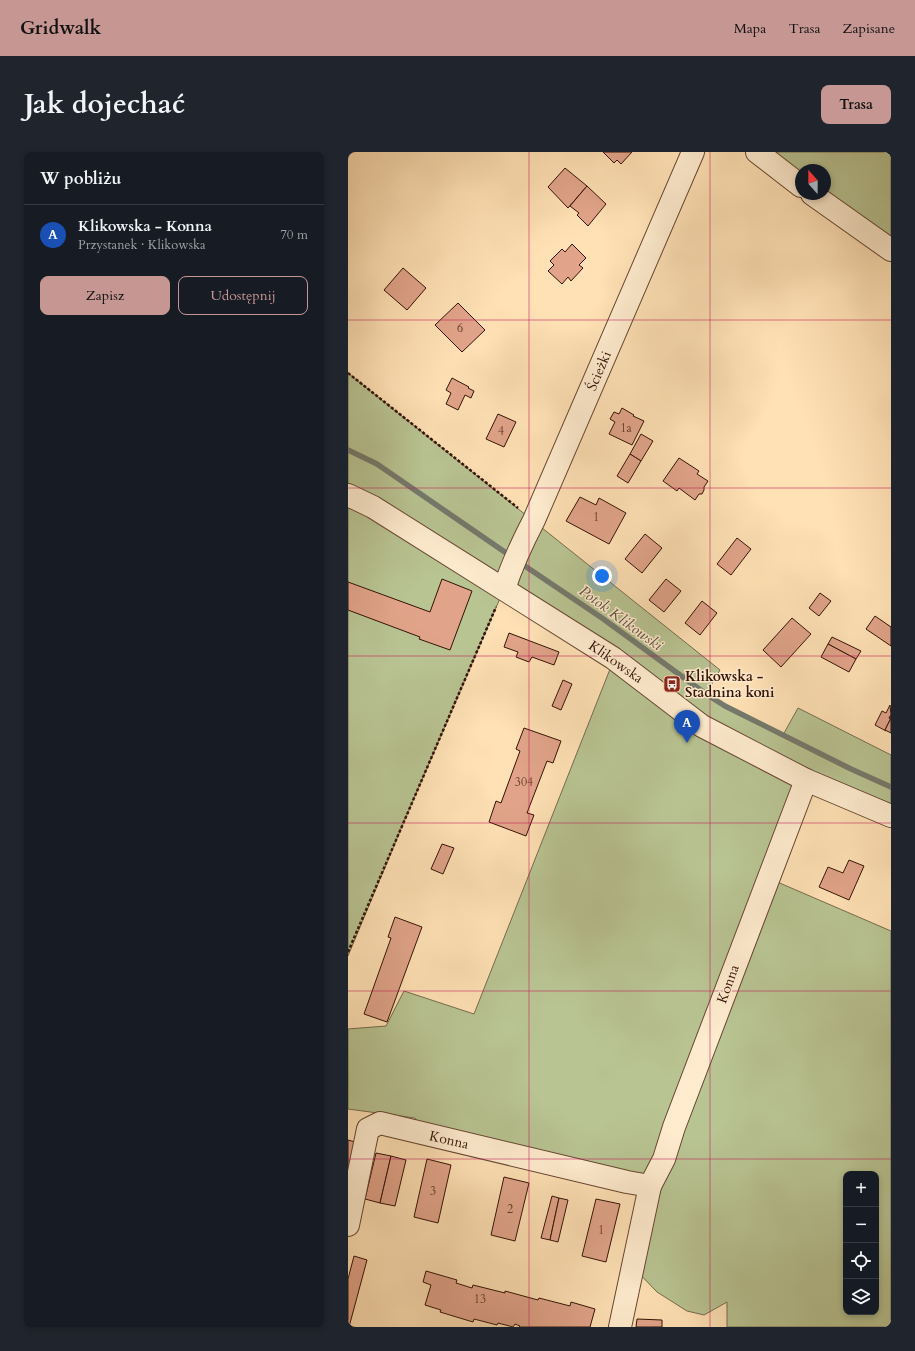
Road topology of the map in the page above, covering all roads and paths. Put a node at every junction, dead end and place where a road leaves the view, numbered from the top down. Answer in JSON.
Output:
{"nodes":[{"id":1,"x":693,"y":152,"type":"edge"},
{"id":2,"x":757,"y":152,"type":"edge"},
{"id":3,"x":795,"y":181,"type":"edge"},
{"id":4,"x":820,"y":200,"type":"edge"},
{"id":5,"x":891,"y":250,"type":"edge"},
{"id":6,"x":348,"y":373,"type":"edge"},
{"id":7,"x":348,"y":495,"type":"edge"},
{"id":8,"x":534,"y":520,"type":"junction"},
{"id":9,"x":504,"y":589,"type":"junction"},
{"id":10,"x":806,"y":780,"type":"junction"},
{"id":11,"x":891,"y":816,"type":"edge"},
{"id":12,"x":348,"y":952,"type":"edge"},
{"id":13,"x":650,"y":1186,"type":"junction"},
{"id":14,"x":348,"y":1225,"type":"edge"},
{"id":15,"x":620,"y":1327,"type":"edge"}],
"edges":[{"from":1,"to":8,"type":"street","name":"Ścieżki"},
{"from":2,"to":3,"type":"street"},
{"from":4,"to":5,"type":"street"},
{"from":6,"to":8,"type":"path"},
{"from":7,"to":9,"type":"street","name":"Klikowska"},
{"from":8,"to":9,"type":"street","name":"Ścieżki"},
{"from":9,"to":10,"type":"street","name":"Klikowska"},
{"from":9,"to":12,"type":"path"},
{"from":10,"to":11,"type":"street","name":"Klikowska"},
{"from":10,"to":13,"type":"street","name":"Konna"},
{"from":13,"to":14,"type":"street","name":"Konna"},
{"from":13,"to":15,"type":"street","name":"Konna"}]}
